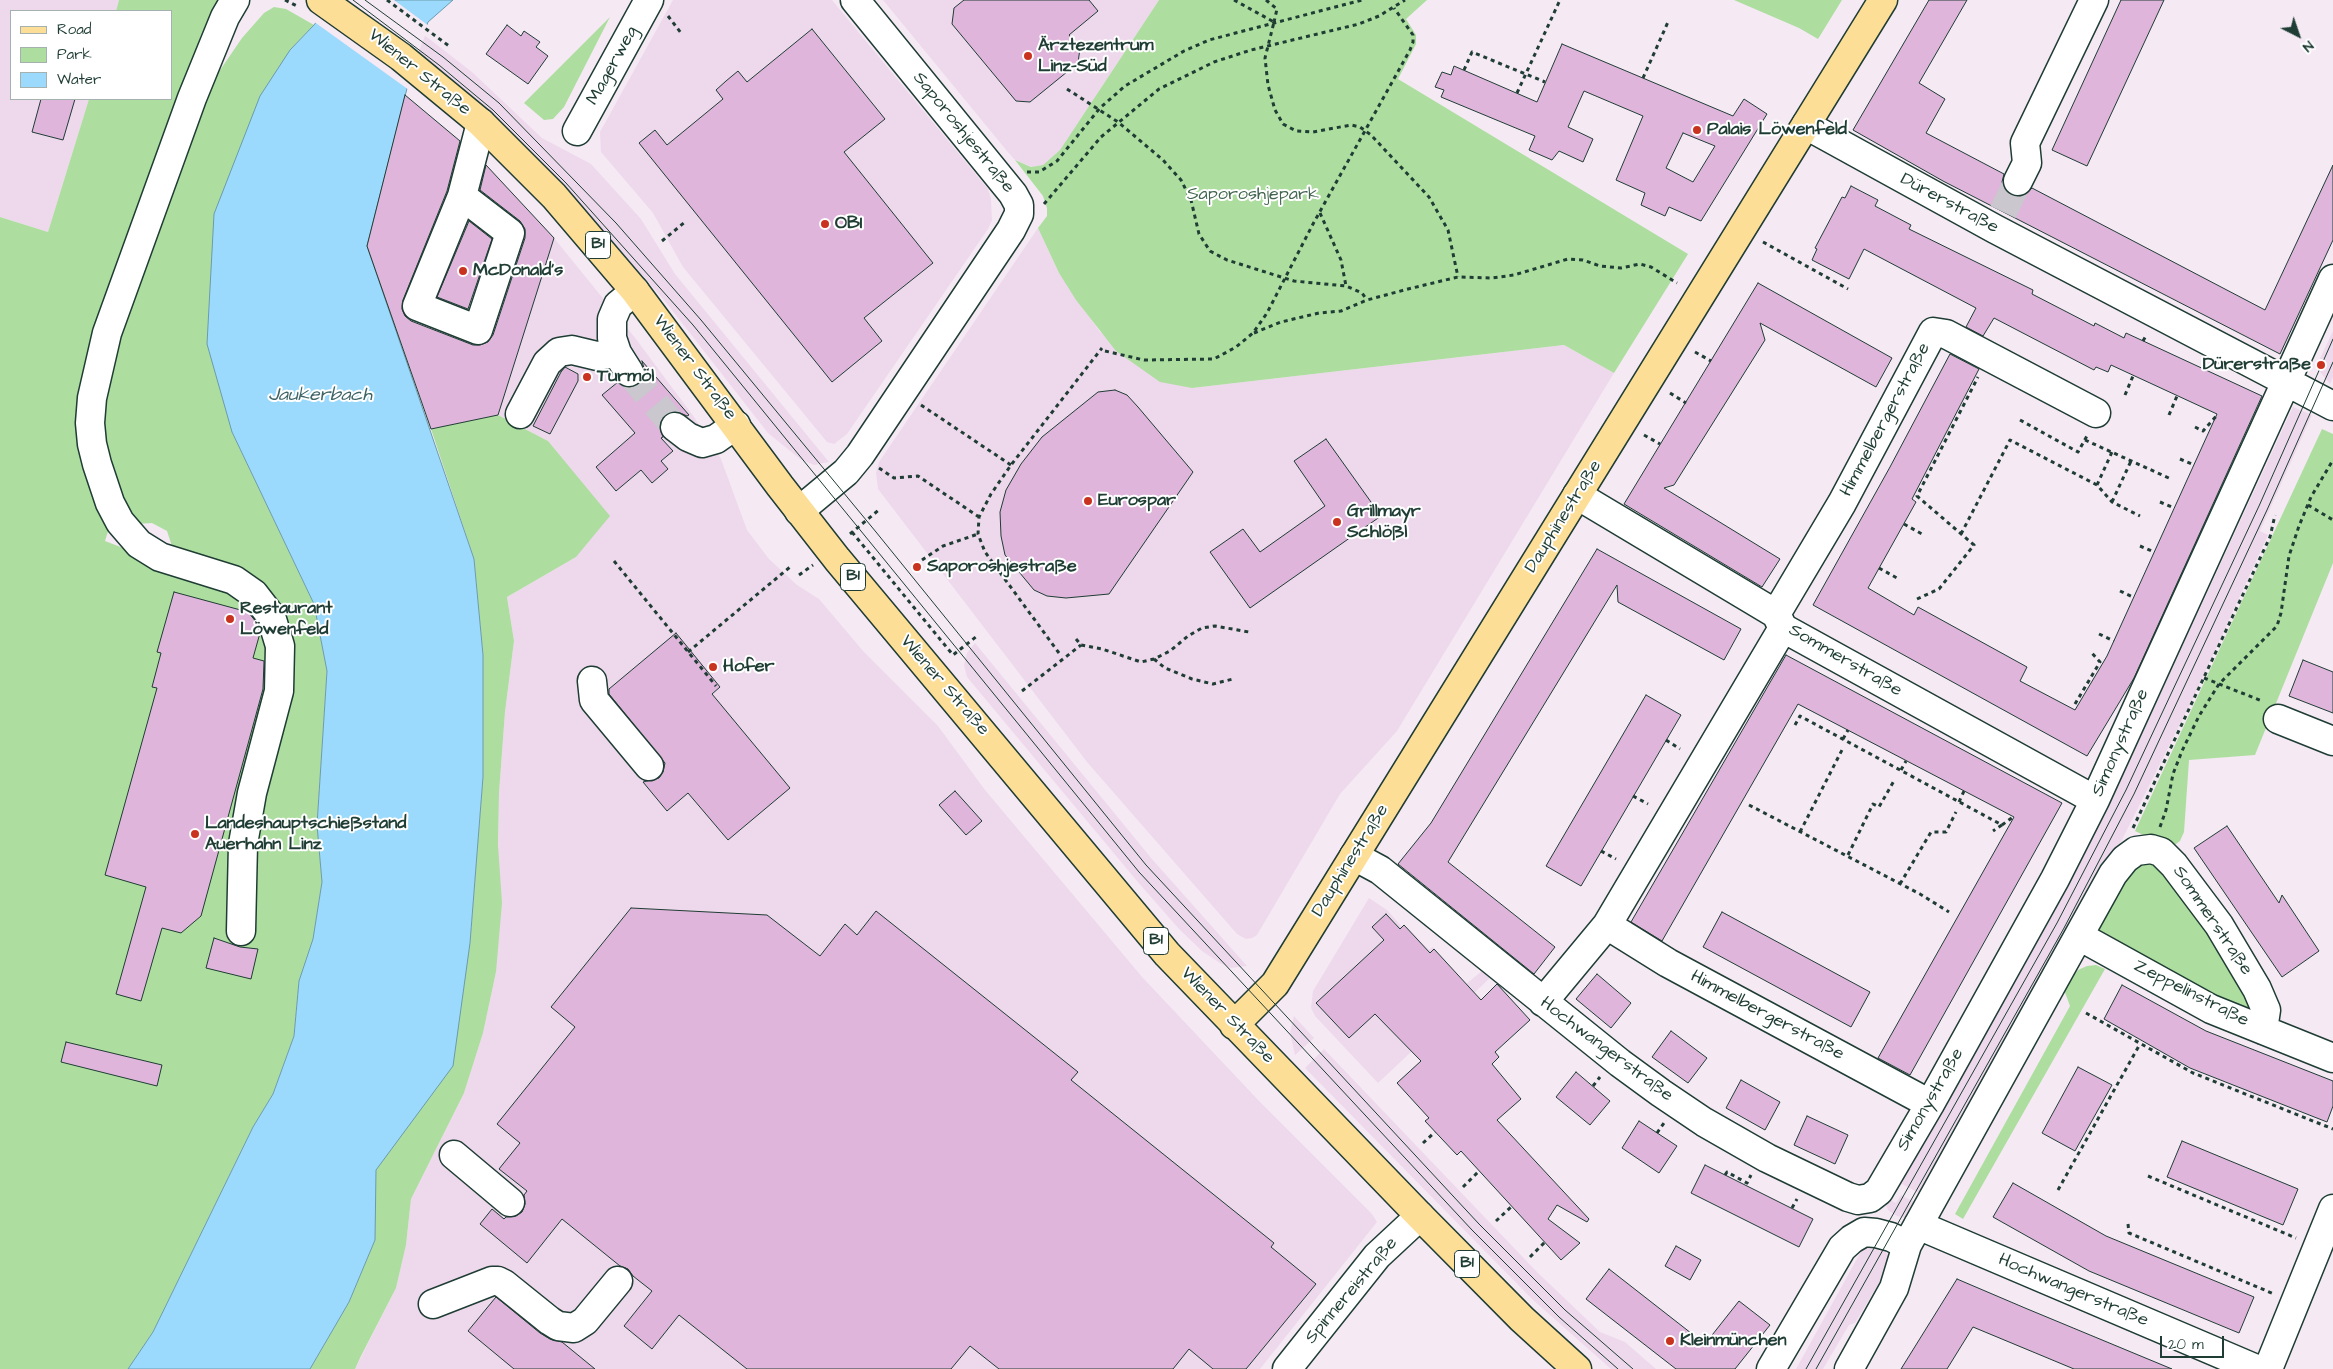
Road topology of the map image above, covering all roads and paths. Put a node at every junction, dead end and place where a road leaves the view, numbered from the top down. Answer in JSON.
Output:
{"nodes":[{"id":1,"x":235,"y":0,"type":"edge"},
{"id":2,"x":321,"y":0,"type":"edge"},
{"id":3,"x":387,"y":0,"type":"edge"},
{"id":4,"x":856,"y":0,"type":"edge"},
{"id":5,"x":1234,"y":0,"type":"edge"},
{"id":6,"x":1266,"y":0,"type":"edge"},
{"id":7,"x":1362,"y":0,"type":"edge"},
{"id":8,"x":1405,"y":0,"type":"edge"},
{"id":9,"x":1560,"y":0,"type":"edge"},
{"id":10,"x":1883,"y":0,"type":"edge"},
{"id":11,"x":2094,"y":0,"type":"edge"},
{"id":12,"x":656,"y":5,"type":"edge"},
{"id":13,"x":1394,"y":8,"type":"junction"},
{"id":14,"x":1274,"y":22,"type":"junction"},
{"id":15,"x":1668,"y":22,"type":"dead end"},
{"id":16,"x":681,"y":33,"type":"dead end"},
{"id":17,"x":448,"y":46,"type":"dead end"},
{"id":18,"x":1268,"y":46,"type":"junction"},
{"id":19,"x":1464,"y":70,"type":"dead end"},
{"id":20,"x":1526,"y":74,"type":"junction"},
{"id":21,"x":1643,"y":78,"type":"dead end"},
{"id":22,"x":1545,"y":82,"type":"dead end"},
{"id":23,"x":1068,"y":89,"type":"dead end"},
{"id":24,"x":1517,"y":93,"type":"dead end"},
{"id":25,"x":1100,"y":108,"type":"junction"},
{"id":26,"x":1118,"y":122,"type":"junction"},
{"id":27,"x":481,"y":123,"type":"junction"},
{"id":28,"x":1806,"y":125,"type":"junction"},
{"id":29,"x":578,"y":131,"type":"dead end"},
{"id":30,"x":1365,"y":131,"type":"junction"},
{"id":31,"x":1022,"y":170,"type":"dead end"},
{"id":32,"x":2018,"y":181,"type":"tunnel mouth"},
{"id":33,"x":462,"y":196,"type":"junction"},
{"id":34,"x":1320,"y":213,"type":"junction"},
{"id":35,"x":1019,"y":214,"type":"junction"},
{"id":36,"x":685,"y":222,"type":"dead end"},
{"id":37,"x":662,"y":241,"type":"dead end"},
{"id":38,"x":1763,"y":242,"type":"dead end"},
{"id":39,"x":1458,"y":277,"type":"junction"},
{"id":40,"x":1284,"y":278,"type":"junction"},
{"id":41,"x":2333,"y":279,"type":"edge"},
{"id":42,"x":1677,"y":283,"type":"dead end"},
{"id":43,"x":1346,"y":286,"type":"junction"},
{"id":44,"x":1848,"y":289,"type":"dead end"},
{"id":45,"x":635,"y":290,"type":"junction"},
{"id":46,"x":1367,"y":300,"type":"junction"},
{"id":47,"x":1253,"y":333,"type":"junction"},
{"id":48,"x":1695,"y":352,"type":"dead end"},
{"id":49,"x":1989,"y":356,"type":"junction"},
{"id":50,"x":1711,"y":361,"type":"dead end"},
{"id":51,"x":2133,"y":376,"type":"dead end"},
{"id":52,"x":2286,"y":381,"type":"junction"},
{"id":53,"x":1670,"y":393,"type":"dead end"},
{"id":54,"x":2125,"y":395,"type":"dead end"},
{"id":55,"x":2177,"y":396,"type":"dead end"},
{"id":56,"x":917,"y":402,"type":"dead end"},
{"id":57,"x":1686,"y":403,"type":"dead end"},
{"id":58,"x":2333,"y":406,"type":"edge"},
{"id":59,"x":2096,"y":413,"type":"dead end"},
{"id":60,"x":520,"y":414,"type":"dead end"},
{"id":61,"x":2218,"y":414,"type":"dead end"},
{"id":62,"x":2169,"y":415,"type":"dead end"},
{"id":63,"x":736,"y":425,"type":"junction"},
{"id":64,"x":675,"y":427,"type":"tunnel mouth"},
{"id":65,"x":2195,"y":427,"type":"dead end"},
{"id":66,"x":1644,"y":435,"type":"dead end"},
{"id":67,"x":2085,"y":440,"type":"dead end"},
{"id":68,"x":1660,"y":444,"type":"dead end"},
{"id":69,"x":2112,"y":452,"type":"junction"},
{"id":70,"x":2180,"y":459,"type":"dead end"},
{"id":71,"x":2130,"y":460,"type":"junction"},
{"id":72,"x":2333,"y":460,"type":"edge"},
{"id":73,"x":874,"y":464,"type":"dead end"},
{"id":74,"x":1011,"y":465,"type":"junction"},
{"id":75,"x":2194,"y":465,"type":"dead end"},
{"id":76,"x":2171,"y":479,"type":"dead end"},
{"id":77,"x":2097,"y":485,"type":"junction"},
{"id":78,"x":1577,"y":495,"type":"junction"},
{"id":79,"x":2112,"y":502,"type":"junction"},
{"id":80,"x":2160,"y":502,"type":"dead end"},
{"id":81,"x":2308,"y":505,"type":"junction"},
{"id":82,"x":2174,"y":508,"type":"dead end"},
{"id":83,"x":799,"y":511,"type":"junction"},
{"id":84,"x":2275,"y":515,"type":"dead end"},
{"id":85,"x":2140,"y":516,"type":"dead end"},
{"id":86,"x":979,"y":517,"type":"junction"},
{"id":87,"x":2333,"y":520,"type":"edge"},
{"id":88,"x":1904,"y":524,"type":"dead end"},
{"id":89,"x":852,"y":532,"type":"dead end"},
{"id":90,"x":978,"y":534,"type":"junction"},
{"id":91,"x":1922,"y":534,"type":"dead end"},
{"id":92,"x":1961,"y":534,"type":"junction"},
{"id":93,"x":2140,"y":546,"type":"dead end"},
{"id":94,"x":2154,"y":552,"type":"dead end"},
{"id":95,"x":922,"y":560,"type":"dead end"},
{"id":96,"x":614,"y":561,"type":"dead end"},
{"id":97,"x":790,"y":567,"type":"dead end"},
{"id":98,"x":1880,"y":568,"type":"dead end"},
{"id":99,"x":1898,"y":578,"type":"dead end"},
{"id":100,"x":2120,"y":591,"type":"dead end"},
{"id":101,"x":2133,"y":597,"type":"dead end"},
{"id":102,"x":1917,"y":599,"type":"dead end"},
{"id":103,"x":1780,"y":621,"type":"junction"},
{"id":104,"x":1249,"y":632,"type":"dead end"},
{"id":105,"x":2099,"y":634,"type":"dead end"},
{"id":106,"x":977,"y":636,"type":"dead end"},
{"id":107,"x":1076,"y":639,"type":"dead end"},
{"id":108,"x":2114,"y":641,"type":"dead end"},
{"id":109,"x":1081,"y":645,"type":"junction"},
{"id":110,"x":688,"y":652,"type":"junction"},
{"id":111,"x":2091,"y":652,"type":"dead end"},
{"id":112,"x":1059,"y":653,"type":"dead end"},
{"id":113,"x":1154,"y":659,"type":"junction"},
{"id":114,"x":2204,"y":678,"type":"junction"},
{"id":115,"x":1233,"y":679,"type":"dead end"},
{"id":116,"x":592,"y":681,"type":"dead end"},
{"id":117,"x":2219,"y":684,"type":"junction"},
{"id":118,"x":716,"y":686,"type":"dead end"},
{"id":119,"x":1022,"y":691,"type":"dead end"},
{"id":120,"x":2076,"y":704,"type":"dead end"},
{"id":121,"x":2275,"y":712,"type":"joint"},
{"id":122,"x":1795,"y":725,"type":"dead end"},
{"id":123,"x":1848,"y":730,"type":"dead end"},
{"id":124,"x":1843,"y":739,"type":"junction"},
{"id":125,"x":1666,"y":740,"type":"dead end"},
{"id":126,"x":2333,"y":742,"type":"edge"},
{"id":127,"x":1680,"y":749,"type":"dead end"},
{"id":128,"x":1842,"y":750,"type":"dead end"},
{"id":129,"x":1906,"y":761,"type":"dead end"},
{"id":130,"x":649,"y":766,"type":"dead end"},
{"id":131,"x":1901,"y":770,"type":"junction"},
{"id":132,"x":1895,"y":779,"type":"dead end"},
{"id":133,"x":1964,"y":791,"type":"dead end"},
{"id":134,"x":1633,"y":796,"type":"dead end"},
{"id":135,"x":2095,"y":800,"type":"junction"},
{"id":136,"x":1959,"y":802,"type":"junction"},
{"id":137,"x":1648,"y":804,"type":"dead end"},
{"id":138,"x":1749,"y":805,"type":"dead end"},
{"id":139,"x":1956,"y":812,"type":"dead end"},
{"id":140,"x":2014,"y":817,"type":"dead end"},
{"id":141,"x":2002,"y":825,"type":"junction"},
{"id":142,"x":1993,"y":831,"type":"dead end"},
{"id":143,"x":1800,"y":832,"type":"junction"},
{"id":144,"x":2144,"y":850,"type":"junction"},
{"id":145,"x":1601,"y":851,"type":"dead end"},
{"id":146,"x":1354,"y":856,"type":"junction"},
{"id":147,"x":1848,"y":856,"type":"junction"},
{"id":148,"x":1616,"y":859,"type":"dead end"},
{"id":149,"x":1900,"y":884,"type":"junction"},
{"id":150,"x":1949,"y":912,"type":"dead end"},
{"id":151,"x":1606,"y":924,"type":"junction"},
{"id":152,"x":241,"y":931,"type":"dead end"},
{"id":153,"x":2079,"y":936,"type":"junction"},
{"id":154,"x":1543,"y":1002,"type":"junction"},
{"id":155,"x":2086,"y":1013,"type":"dead end"},
{"id":156,"x":1234,"y":1025,"type":"junction"},
{"id":157,"x":2263,"y":1030,"type":"junction"},
{"id":158,"x":2140,"y":1044,"type":"junction"},
{"id":159,"x":2333,"y":1058,"type":"edge"},
{"id":160,"x":1930,"y":1104,"type":"junction"},
{"id":161,"x":2333,"y":1129,"type":"edge"},
{"id":162,"x":1435,"y":1132,"type":"dead end"},
{"id":163,"x":1423,"y":1143,"type":"dead end"},
{"id":164,"x":454,"y":1155,"type":"dead end"},
{"id":165,"x":1754,"y":1170,"type":"dead end"},
{"id":166,"x":1479,"y":1171,"type":"dead end"},
{"id":167,"x":1725,"y":1175,"type":"dead end"},
{"id":168,"x":2148,"y":1176,"type":"dead end"},
{"id":169,"x":1463,"y":1186,"type":"dead end"},
{"id":170,"x":2058,"y":1190,"type":"dead end"},
{"id":171,"x":1879,"y":1191,"type":"joint"},
{"id":172,"x":510,"y":1202,"type":"dead end"},
{"id":173,"x":1512,"y":1206,"type":"dead end"},
{"id":174,"x":2333,"y":1209,"type":"edge"},
{"id":175,"x":1420,"y":1216,"type":"junction"},
{"id":176,"x":1496,"y":1221,"type":"dead end"},
{"id":177,"x":2128,"y":1224,"type":"dead end"},
{"id":178,"x":1918,"y":1225,"type":"junction"},
{"id":179,"x":2299,"y":1239,"type":"dead end"},
{"id":180,"x":1545,"y":1242,"type":"dead end"},
{"id":181,"x":1530,"y":1256,"type":"dead end"},
{"id":182,"x":618,"y":1280,"type":"dead end"},
{"id":183,"x":2276,"y":1296,"type":"dead end"},
{"id":184,"x":433,"y":1304,"type":"dead end"},
{"id":185,"x":1576,"y":1368,"type":"edge"},
{"id":186,"x":1287,"y":1369,"type":"edge"},
{"id":187,"x":1771,"y":1369,"type":"edge"},
{"id":188,"x":1848,"y":1369,"type":"edge"},
{"id":189,"x":2256,"y":1369,"type":"edge"},
{"id":190,"x":2268,"y":1369,"type":"edge"}],
"edges":[{"from":1,"to":152,"type":"street"},
{"from":2,"to":27,"type":"main road","name":"Wiener Straße","number":"B1"},
{"from":3,"to":17,"type":"path"},
{"from":4,"to":35,"type":"street","name":"Saporoshjestraße"},
{"from":5,"to":14,"type":"path"},
{"from":6,"to":14,"type":"path"},
{"from":7,"to":14,"type":"path"},
{"from":8,"to":13,"type":"path"},
{"from":9,"to":20,"type":"path"},
{"from":10,"to":28,"type":"main road","name":"Dauphinestraße"},
{"from":11,"to":32,"type":"street"},
{"from":12,"to":16,"type":"path"},
{"from":12,"to":29,"type":"street","name":"Magerweg"},
{"from":13,"to":18,"type":"path"},
{"from":13,"to":30,"type":"path"},
{"from":14,"to":18,"type":"path"},
{"from":14,"to":25,"type":"path"},
{"from":15,"to":21,"type":"path"},
{"from":18,"to":26,"type":"path"},
{"from":18,"to":30,"type":"path"},
{"from":19,"to":20,"type":"path"},
{"from":20,"to":22,"type":"path"},
{"from":20,"to":24,"type":"path"},
{"from":23,"to":25,"type":"path"},
{"from":25,"to":26,"type":"path"},
{"from":25,"to":31,"type":"path"},
{"from":26,"to":35,"type":"path"},
{"from":26,"to":40,"type":"path"},
{"from":27,"to":33,"type":"street"},
{"from":27,"to":45,"type":"main road","name":"Wiener Straße","number":"B1"},
{"from":28,"to":52,"type":"street","name":"Dürerstraße"},
{"from":28,"to":78,"type":"main road","name":"Dauphinestraße"},
{"from":30,"to":34,"type":"path"},
{"from":30,"to":39,"type":"path"},
{"from":33,"to":33,"type":"street"},
{"from":34,"to":40,"type":"path"},
{"from":34,"to":43,"type":"path"},
{"from":35,"to":83,"type":"street","name":"Saporoshjestraße"},
{"from":36,"to":37,"type":"path"},
{"from":38,"to":44,"type":"path"},
{"from":39,"to":42,"type":"path"},
{"from":39,"to":46,"type":"path"},
{"from":40,"to":43,"type":"path"},
{"from":40,"to":47,"type":"path"},
{"from":41,"to":52,"type":"street","name":"Simonystraße"},
{"from":43,"to":46,"type":"path"},
{"from":45,"to":60,"type":"street"},
{"from":45,"to":63,"type":"main road","name":"Wiener Straße","number":"B1"},
{"from":46,"to":47,"type":"path"},
{"from":47,"to":74,"type":"path"},
{"from":48,"to":50,"type":"path"},
{"from":49,"to":59,"type":"street","name":"Himmelbergerstraße"},
{"from":49,"to":92,"type":"path"},
{"from":49,"to":103,"type":"street","name":"Himmelbergerstraße"},
{"from":51,"to":54,"type":"path"},
{"from":52,"to":58,"type":"street","name":"Dürerstraße"},
{"from":52,"to":135,"type":"street","name":"Simonystraße"},
{"from":53,"to":57,"type":"path"},
{"from":55,"to":62,"type":"path"},
{"from":56,"to":74,"type":"path"},
{"from":61,"to":65,"type":"path"},
{"from":63,"to":64,"type":"street"},
{"from":63,"to":83,"type":"main road","name":"Wiener Straße","number":"B1"},
{"from":66,"to":68,"type":"path"},
{"from":67,"to":69,"type":"path"},
{"from":69,"to":71,"type":"path"},
{"from":69,"to":77,"type":"path"},
{"from":70,"to":75,"type":"path"},
{"from":71,"to":76,"type":"path"},
{"from":71,"to":79,"type":"path"},
{"from":72,"to":81,"type":"path"},
{"from":73,"to":86,"type":"path"},
{"from":74,"to":86,"type":"path"},
{"from":77,"to":79,"type":"path"},
{"from":77,"to":92,"type":"path"},
{"from":78,"to":103,"type":"street","name":"Sommerstraße"},
{"from":78,"to":146,"type":"main road","name":"Dauphinestraße"},
{"from":79,"to":85,"type":"path"},
{"from":80,"to":82,"type":"path"},
{"from":81,"to":87,"type":"path"},
{"from":81,"to":117,"type":"path"},
{"from":83,"to":156,"type":"main road","name":"Wiener Straße","number":"B1"},
{"from":84,"to":114,"type":"path"},
{"from":86,"to":90,"type":"path"},
{"from":88,"to":91,"type":"path"},
{"from":89,"to":106,"type":"path"},
{"from":90,"to":95,"type":"path"},
{"from":90,"to":112,"type":"path"},
{"from":92,"to":102,"type":"path"},
{"from":93,"to":94,"type":"path"},
{"from":96,"to":110,"type":"path"},
{"from":97,"to":110,"type":"path"},
{"from":98,"to":99,"type":"path"},
{"from":100,"to":101,"type":"path"},
{"from":103,"to":135,"type":"street","name":"Sommerstraße"},
{"from":103,"to":151,"type":"street","name":"Himmelbergerstraße"},
{"from":104,"to":113,"type":"path"},
{"from":105,"to":108,"type":"path"},
{"from":107,"to":109,"type":"path"},
{"from":109,"to":113,"type":"path"},
{"from":109,"to":119,"type":"path"},
{"from":110,"to":118,"type":"path"},
{"from":111,"to":120,"type":"path"},
{"from":113,"to":115,"type":"path"},
{"from":114,"to":117,"type":"path"},
{"from":114,"to":144,"type":"path"},
{"from":116,"to":130,"type":"street"},
{"from":117,"to":121,"type":"path"},
{"from":117,"to":144,"type":"path"},
{"from":121,"to":126,"type":"street"},
{"from":122,"to":124,"type":"path"},
{"from":123,"to":124,"type":"path"},
{"from":124,"to":131,"type":"path"},
{"from":125,"to":127,"type":"path"},
{"from":128,"to":143,"type":"path"},
{"from":129,"to":131,"type":"path"},
{"from":131,"to":136,"type":"path"},
{"from":132,"to":147,"type":"path"},
{"from":133,"to":136,"type":"path"},
{"from":134,"to":137,"type":"path"},
{"from":135,"to":160,"type":"street","name":"Simonystraße"},
{"from":136,"to":141,"type":"path"},
{"from":138,"to":143,"type":"path"},
{"from":139,"to":149,"type":"path"},
{"from":140,"to":141,"type":"path"},
{"from":141,"to":142,"type":"path"},
{"from":143,"to":147,"type":"path"},
{"from":144,"to":153,"type":"street"},
{"from":144,"to":157,"type":"street","name":"Sommerstraße"},
{"from":145,"to":148,"type":"path"},
{"from":146,"to":154,"type":"street","name":"Hochwangerstraße"},
{"from":146,"to":156,"type":"main road","name":"Dauphinestraße"},
{"from":147,"to":149,"type":"path"},
{"from":149,"to":150,"type":"path"},
{"from":151,"to":154,"type":"street","name":"Himmelbergerstraße"},
{"from":151,"to":160,"type":"street","name":"Himmelbergerstraße"},
{"from":153,"to":157,"type":"street","name":"Zeppelinstraße"},
{"from":153,"to":178,"type":"street"},
{"from":154,"to":171,"type":"street","name":"Hochwangerstraße"},
{"from":155,"to":158,"type":"path"},
{"from":156,"to":175,"type":"main road","name":"Wiener Straße","number":"B1"},
{"from":157,"to":159,"type":"street","name":"Zeppelinstraße"},
{"from":158,"to":161,"type":"path"},
{"from":158,"to":170,"type":"path"},
{"from":160,"to":171,"type":"street","name":"Simonystraße"},
{"from":162,"to":163,"type":"path"},
{"from":164,"to":172,"type":"street"},
{"from":165,"to":167,"type":"path"},
{"from":166,"to":169,"type":"path"},
{"from":168,"to":179,"type":"path"},
{"from":173,"to":176,"type":"path"},
{"from":174,"to":190,"type":"street"},
{"from":175,"to":185,"type":"main road","name":"Wiener Straße","number":"B1"},
{"from":175,"to":186,"type":"street","name":"Spinnereistraße"},
{"from":177,"to":183,"type":"path"},
{"from":178,"to":187,"type":"street"},
{"from":178,"to":188,"type":"street"},
{"from":178,"to":189,"type":"street","name":"Hochwangerstraße"},
{"from":180,"to":181,"type":"path"},
{"from":182,"to":184,"type":"street"}]}
